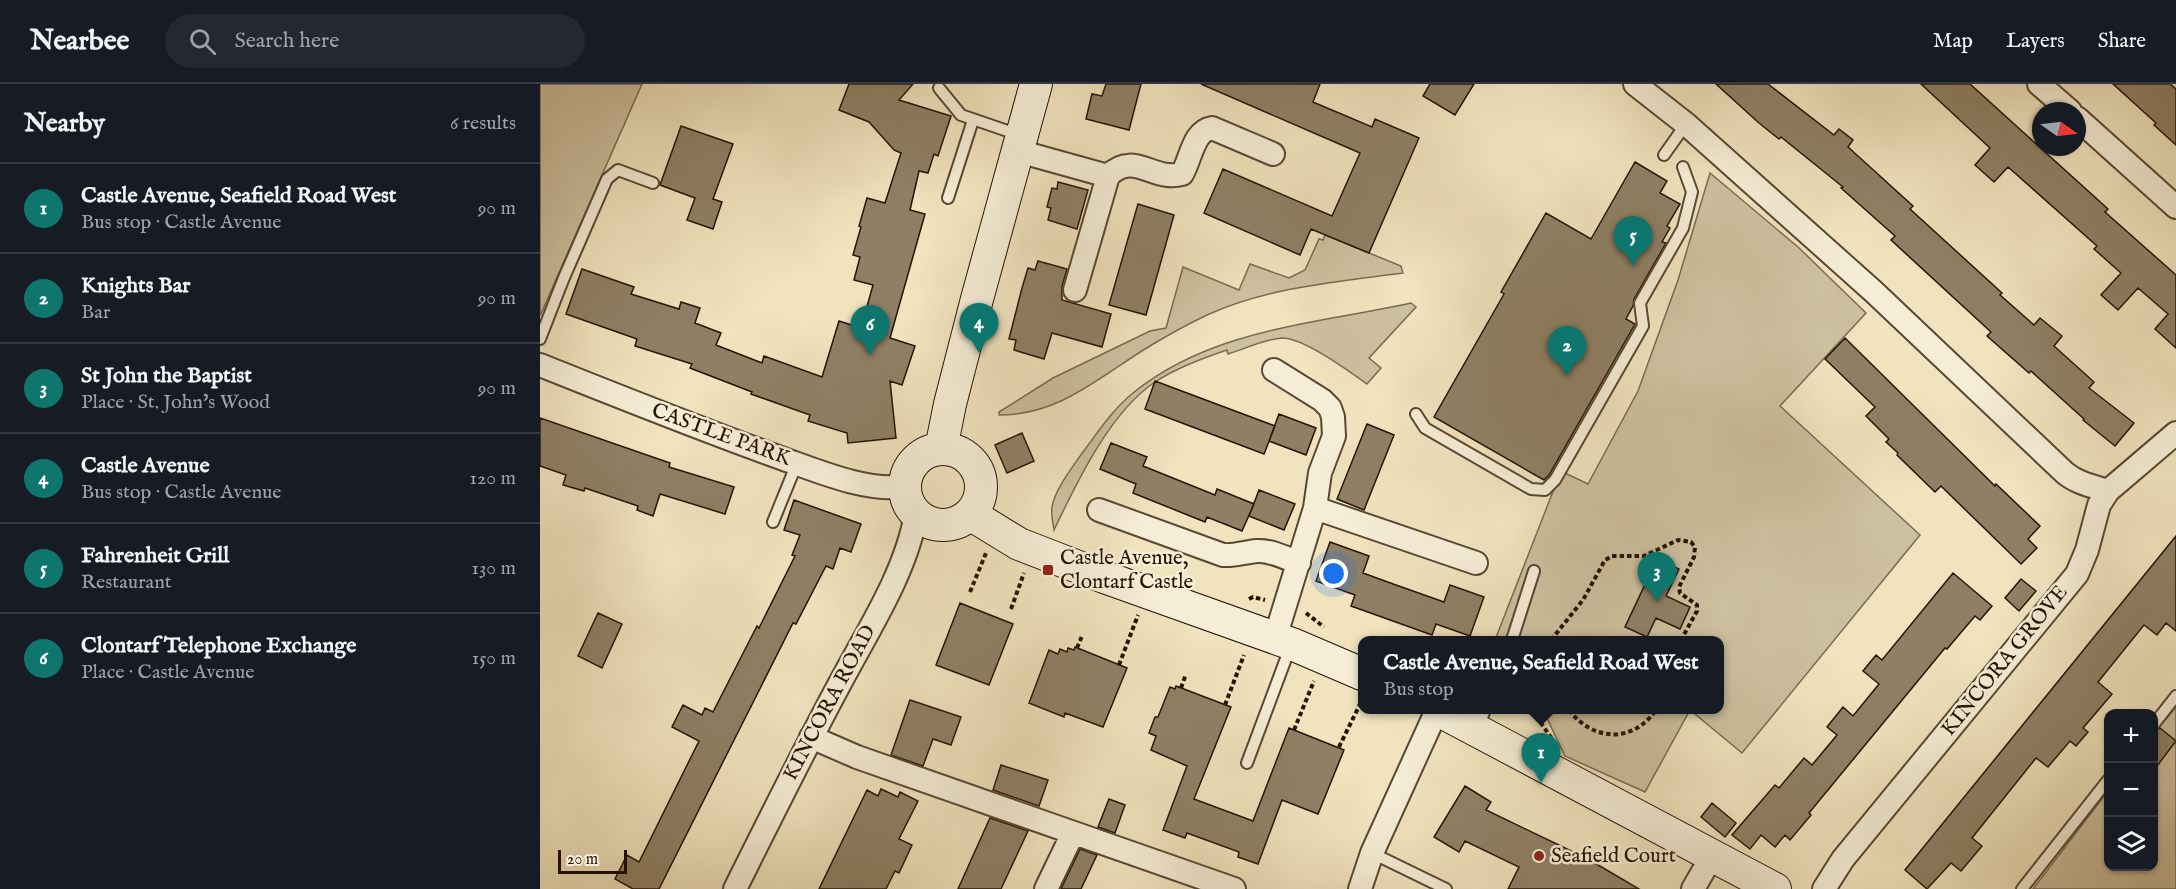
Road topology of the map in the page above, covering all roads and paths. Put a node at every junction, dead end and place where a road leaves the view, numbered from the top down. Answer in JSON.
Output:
{"nodes":[{"id":1,"x":1036,"y":84,"type":"edge"},
{"id":2,"x":1635,"y":84,"type":"edge"},
{"id":3,"x":2039,"y":84,"type":"edge"},
{"id":4,"x":939,"y":88,"type":"dead end"},
{"id":5,"x":2060,"y":102,"type":"edge"},
{"id":6,"x":973,"y":120,"type":"junction"},
{"id":7,"x":1686,"y":124,"type":"junction"},
{"id":8,"x":2086,"y":126,"type":"edge"},
{"id":9,"x":1020,"y":143,"type":"junction"},
{"id":10,"x":1274,"y":154,"type":"dead end"},
{"id":11,"x":1664,"y":155,"type":"dead end"},
{"id":12,"x":1683,"y":168,"type":"dead end"},
{"id":13,"x":1108,"y":176,"type":"junction"},
{"id":14,"x":653,"y":183,"type":"dead end"},
{"id":15,"x":948,"y":198,"type":"dead end"},
{"id":16,"x":2176,"y":207,"type":"edge"},
{"id":17,"x":1076,"y":290,"type":"dead end"},
{"id":18,"x":540,"y":339,"type":"edge"},
{"id":19,"x":540,"y":366,"type":"edge"},
{"id":20,"x":1274,"y":370,"type":"dead end"},
{"id":21,"x":1416,"y":414,"type":"dead end"},
{"id":22,"x":2176,"y":433,"type":"edge"},
{"id":23,"x":941,"y":449,"type":"junction"},
{"id":24,"x":796,"y":463,"type":"junction"},
{"id":25,"x":2108,"y":491,"type":"junction"},
{"id":26,"x":910,"y":500,"type":"junction"},
{"id":27,"x":1315,"y":508,"type":"junction"},
{"id":28,"x":1099,"y":510,"type":"dead end"},
{"id":29,"x":970,"y":514,"type":"junction"},
{"id":30,"x":773,"y":522,"type":"dead end"},
{"id":31,"x":988,"y":546,"type":"dead end"},
{"id":32,"x":1299,"y":563,"type":"junction"},
{"id":33,"x":1476,"y":563,"type":"dead end"},
{"id":34,"x":1028,"y":564,"type":"dead end"},
{"id":35,"x":1534,"y":571,"type":"dead end"},
{"id":36,"x":970,"y":591,"type":"dead end"},
{"id":37,"x":1142,"y":605,"type":"dead end"},
{"id":38,"x":1011,"y":609,"type":"dead end"},
{"id":39,"x":1082,"y":636,"type":"dead end"},
{"id":40,"x":1513,"y":636,"type":"edge"},
{"id":41,"x":1553,"y":636,"type":"edge"},
{"id":42,"x":1683,"y":636,"type":"edge"},
{"id":43,"x":1283,"y":641,"type":"junction"},
{"id":44,"x":1077,"y":648,"type":"dead end"},
{"id":45,"x":1245,"y":653,"type":"dead end"},
{"id":46,"x":1119,"y":665,"type":"dead end"},
{"id":47,"x":1358,"y":672,"type":"edge"},
{"id":48,"x":1317,"y":673,"type":"dead end"},
{"id":49,"x":1186,"y":674,"type":"dead end"},
{"id":50,"x":1181,"y":687,"type":"dead end"},
{"id":51,"x":2176,"y":696,"type":"edge"},
{"id":52,"x":1225,"y":705,"type":"dead end"},
{"id":53,"x":1358,"y":706,"type":"edge"},
{"id":54,"x":1435,"y":714,"type":"edge"},
{"id":55,"x":1455,"y":714,"type":"edge"},
{"id":56,"x":1573,"y":714,"type":"edge"},
{"id":57,"x":1653,"y":714,"type":"edge"},
{"id":58,"x":2158,"y":719,"type":"edge"},
{"id":59,"x":1481,"y":720,"type":"edge"},
{"id":60,"x":1294,"y":730,"type":"dead end"},
{"id":61,"x":811,"y":737,"type":"junction"},
{"id":62,"x":1338,"y":747,"type":"dead end"},
{"id":63,"x":1247,"y":763,"type":"dead end"},
{"id":64,"x":2104,"y":786,"type":"edge"},
{"id":65,"x":1073,"y":833,"type":"junction"},
{"id":66,"x":1372,"y":853,"type":"junction"},
{"id":67,"x":1712,"y":855,"type":"junction"},
{"id":68,"x":735,"y":889,"type":"edge"},
{"id":69,"x":1046,"y":889,"type":"edge"},
{"id":70,"x":1234,"y":889,"type":"edge"},
{"id":71,"x":1360,"y":889,"type":"edge"},
{"id":72,"x":1446,"y":889,"type":"edge"},
{"id":73,"x":1693,"y":889,"type":"edge"},
{"id":74,"x":1775,"y":889,"type":"edge"},
{"id":75,"x":1824,"y":889,"type":"edge"},
{"id":76,"x":2022,"y":889,"type":"edge"}],
"edges":[{"from":1,"to":9,"type":"street"},
{"from":2,"to":7,"type":"street"},
{"from":3,"to":5,"type":"street"},
{"from":4,"to":6,"type":"lane"},
{"from":6,"to":9,"type":"lane"},
{"from":6,"to":15,"type":"lane"},
{"from":7,"to":11,"type":"lane"},
{"from":7,"to":25,"type":"street"},
{"from":8,"to":16,"type":"street"},
{"from":9,"to":13,"type":"street"},
{"from":9,"to":23,"type":"street"},
{"from":10,"to":13,"type":"street"},
{"from":12,"to":21,"type":"lane"},
{"from":13,"to":17,"type":"street"},
{"from":14,"to":18,"type":"lane"},
{"from":19,"to":24,"type":"street","name":"CASTLE PARK"},
{"from":20,"to":27,"type":"street"},
{"from":22,"to":25,"type":"street","name":"KINCORA GROVE"},
{"from":23,"to":26,"type":"street"},
{"from":23,"to":29,"type":"street"},
{"from":24,"to":26,"type":"street","name":"CASTLE PARK"},
{"from":24,"to":30,"type":"lane"},
{"from":25,"to":75,"type":"street","name":"KINCORA GROVE"},
{"from":26,"to":29,"type":"street"},
{"from":26,"to":61,"type":"street","name":"KINCORA ROAD"},
{"from":27,"to":32,"type":"street"},
{"from":27,"to":33,"type":"street"},
{"from":28,"to":32,"type":"street"},
{"from":29,"to":43,"type":"street"},
{"from":31,"to":36,"type":"path"},
{"from":32,"to":43,"type":"street"},
{"from":34,"to":38,"type":"path"},
{"from":35,"to":40,"type":"lane"},
{"from":37,"to":46,"type":"path"},
{"from":39,"to":44,"type":"path"},
{"from":41,"to":42,"type":"path"},
{"from":43,"to":47,"type":"street"},
{"from":43,"to":63,"type":"lane"},
{"from":45,"to":52,"type":"path"},
{"from":48,"to":60,"type":"path"},
{"from":49,"to":50,"type":"path"},
{"from":51,"to":58,"type":"lane"},
{"from":53,"to":62,"type":"path"},
{"from":54,"to":66,"type":"street"},
{"from":55,"to":59,"type":"street"},
{"from":56,"to":57,"type":"path"},
{"from":59,"to":67,"type":"street"},
{"from":61,"to":65,"type":"street"},
{"from":61,"to":68,"type":"street","name":"KINCORA ROAD"},
{"from":64,"to":76,"type":"lane"},
{"from":65,"to":69,"type":"street"},
{"from":65,"to":70,"type":"street"},
{"from":66,"to":71,"type":"street"},
{"from":66,"to":72,"type":"lane"},
{"from":67,"to":73,"type":"street"},
{"from":67,"to":74,"type":"street"}]}
